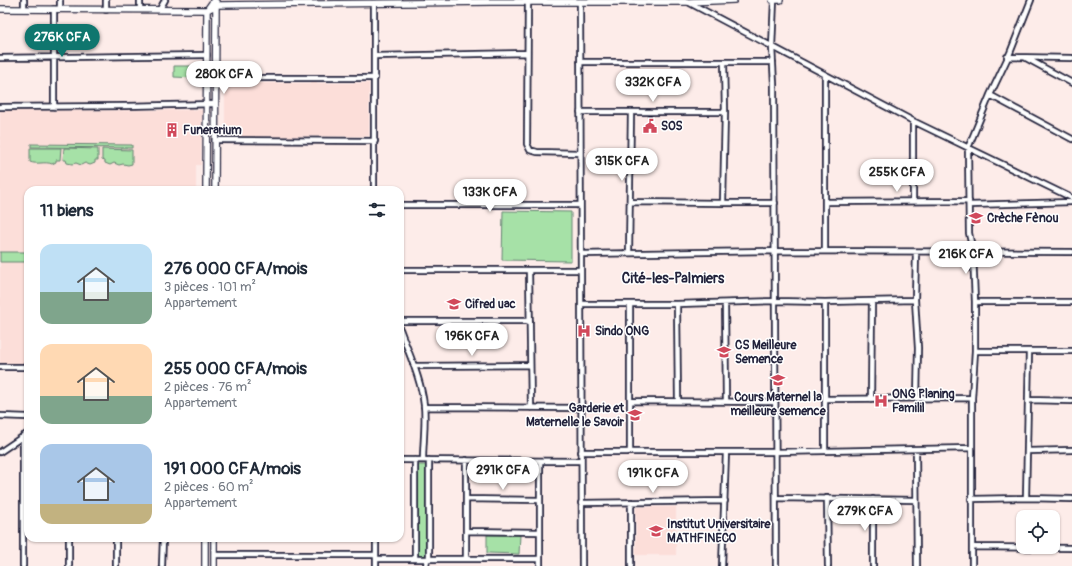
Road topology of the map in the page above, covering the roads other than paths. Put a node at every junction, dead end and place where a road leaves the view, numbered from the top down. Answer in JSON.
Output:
{"nodes":[{"id":1,"x":24,"y":0,"type":"edge"},
{"id":2,"x":60,"y":0,"type":"edge"},
{"id":3,"x":106,"y":0,"type":"edge"},
{"id":4,"x":140,"y":0,"type":"edge"},
{"id":5,"x":165,"y":0,"type":"edge"},
{"id":6,"x":734,"y":0,"type":"edge"},
{"id":7,"x":773,"y":0,"type":"edge"},
{"id":8,"x":780,"y":0,"type":"edge"},
{"id":9,"x":1031,"y":0,"type":"edge"},
{"id":10,"x":428,"y":1,"type":"edge"},
{"id":11,"x":492,"y":1,"type":"edge"},
{"id":12,"x":528,"y":1,"type":"edge"},
{"id":13,"x":599,"y":1,"type":"edge"},
{"id":14,"x":628,"y":1,"type":"edge"},
{"id":15,"x":659,"y":1,"type":"edge"},
{"id":16,"x":712,"y":1,"type":"edge"},
{"id":17,"x":216,"y":2,"type":"edge"},
{"id":18,"x":326,"y":2,"type":"edge"},
{"id":19,"x":358,"y":2,"type":"edge"},
{"id":20,"x":580,"y":2,"type":"junction"},
{"id":21,"x":688,"y":2,"type":"junction"},
{"id":22,"x":374,"y":3,"type":"junction"},
{"id":23,"x":0,"y":9,"type":"edge"},
{"id":24,"x":24,"y":9,"type":"junction"},
{"id":25,"x":57,"y":9,"type":"junction"},
{"id":26,"x":140,"y":9,"type":"junction"},
{"id":27,"x":160,"y":9,"type":"junction"},
{"id":28,"x":106,"y":10,"type":"junction"},
{"id":29,"x":207,"y":10,"type":"junction"},
{"id":30,"x":772,"y":47,"type":"junction"},
{"id":31,"x":527,"y":53,"type":"junction"},
{"id":32,"x":207,"y":55,"type":"junction"},
{"id":33,"x":375,"y":56,"type":"junction"},
{"id":34,"x":54,"y":57,"type":"junction"},
{"id":35,"x":1024,"y":57,"type":"junction"},
{"id":36,"x":0,"y":58,"type":"edge"},
{"id":37,"x":1007,"y":58,"type":"junction"},
{"id":38,"x":1072,"y":58,"type":"edge"},
{"id":39,"x":580,"y":62,"type":"junction"},
{"id":40,"x":724,"y":62,"type":"junction"},
{"id":41,"x":773,"y":62,"type":"junction"},
{"id":42,"x":825,"y":75,"type":"junction"},
{"id":43,"x":216,"y":78,"type":"junction"},
{"id":44,"x":375,"y":78,"type":"junction"},
{"id":45,"x":1072,"y":83,"type":"edge"},
{"id":46,"x":990,"y":95,"type":"junction"},
{"id":47,"x":206,"y":104,"type":"junction"},
{"id":48,"x":215,"y":104,"type":"junction"},
{"id":49,"x":54,"y":107,"type":"junction"},
{"id":50,"x":0,"y":108,"type":"edge"},
{"id":51,"x":580,"y":112,"type":"junction"},
{"id":52,"x":631,"y":112,"type":"junction"},
{"id":53,"x":725,"y":112,"type":"junction"},
{"id":54,"x":913,"y":121,"type":"junction"},
{"id":55,"x":1072,"y":139,"type":"edge"},
{"id":56,"x":215,"y":140,"type":"junction"},
{"id":57,"x":375,"y":141,"type":"junction"},
{"id":58,"x":968,"y":148,"type":"junction"},
{"id":59,"x":580,"y":154,"type":"junction"},
{"id":60,"x":206,"y":186,"type":"edge"},
{"id":61,"x":215,"y":186,"type":"edge"},
{"id":62,"x":374,"y":186,"type":"edge"},
{"id":63,"x":1072,"y":198,"type":"edge"},
{"id":64,"x":913,"y":201,"type":"junction"},
{"id":65,"x":630,"y":202,"type":"junction"},
{"id":66,"x":825,"y":202,"type":"junction"},
{"id":67,"x":1072,"y":202,"type":"edge"},
{"id":68,"x":775,"y":203,"type":"junction"},
{"id":69,"x":969,"y":203,"type":"junction"},
{"id":70,"x":723,"y":204,"type":"junction"},
{"id":71,"x":404,"y":205,"type":"edge"},
{"id":72,"x":580,"y":205,"type":"junction"},
{"id":73,"x":775,"y":251,"type":"junction"},
{"id":74,"x":825,"y":251,"type":"junction"},
{"id":75,"x":916,"y":252,"type":"junction"},
{"id":76,"x":973,"y":252,"type":"junction"},
{"id":77,"x":1072,"y":252,"type":"edge"},
{"id":78,"x":629,"y":253,"type":"junction"},
{"id":79,"x":581,"y":254,"type":"junction"},
{"id":80,"x":404,"y":270,"type":"edge"},
{"id":81,"x":529,"y":270,"type":"junction"},
{"id":82,"x":581,"y":270,"type":"junction"},
{"id":83,"x":915,"y":300,"type":"junction"},
{"id":84,"x":775,"y":301,"type":"junction"},
{"id":85,"x":872,"y":301,"type":"junction"},
{"id":86,"x":825,"y":302,"type":"junction"},
{"id":87,"x":975,"y":302,"type":"junction"},
{"id":88,"x":1072,"y":302,"type":"edge"},
{"id":89,"x":725,"y":303,"type":"junction"},
{"id":90,"x":581,"y":304,"type":"junction"},
{"id":91,"x":630,"y":304,"type":"junction"},
{"id":92,"x":677,"y":304,"type":"junction"},
{"id":93,"x":404,"y":321,"type":"edge"},
{"id":94,"x":530,"y":321,"type":"junction"},
{"id":95,"x":404,"y":340,"type":"edge"},
{"id":96,"x":975,"y":351,"type":"junction"},
{"id":97,"x":1029,"y":351,"type":"junction"},
{"id":98,"x":1072,"y":351,"type":"edge"},
{"id":99,"x":530,"y":365,"type":"junction"},
{"id":100,"x":414,"y":366,"type":"junction"},
{"id":101,"x":0,"y":367,"type":"edge"},
{"id":102,"x":24,"y":367,"type":"edge"},
{"id":103,"x":917,"y":398,"type":"junction"},
{"id":104,"x":972,"y":398,"type":"junction"},
{"id":105,"x":825,"y":399,"type":"junction"},
{"id":106,"x":871,"y":399,"type":"junction"},
{"id":107,"x":678,"y":400,"type":"junction"},
{"id":108,"x":1028,"y":400,"type":"junction"},
{"id":109,"x":631,"y":401,"type":"junction"},
{"id":110,"x":726,"y":401,"type":"junction"},
{"id":111,"x":1072,"y":401,"type":"edge"},
{"id":112,"x":775,"y":402,"type":"junction"},
{"id":113,"x":424,"y":407,"type":"junction"},
{"id":114,"x":530,"y":408,"type":"junction"},
{"id":115,"x":581,"y":408,"type":"junction"},
{"id":116,"x":0,"y":416,"type":"edge"},
{"id":117,"x":24,"y":417,"type":"edge"},
{"id":118,"x":23,"y":436,"type":"joint"},
{"id":119,"x":971,"y":448,"type":"junction"},
{"id":120,"x":916,"y":450,"type":"junction"},
{"id":121,"x":1072,"y":450,"type":"edge"},
{"id":122,"x":825,"y":451,"type":"junction"},
{"id":123,"x":1027,"y":451,"type":"junction"},
{"id":124,"x":0,"y":452,"type":"edge"},
{"id":125,"x":581,"y":452,"type":"junction"},
{"id":126,"x":630,"y":452,"type":"junction"},
{"id":127,"x":726,"y":452,"type":"junction"},
{"id":128,"x":775,"y":452,"type":"junction"},
{"id":129,"x":404,"y":460,"type":"edge"},
{"id":130,"x":415,"y":460,"type":"junction"},
{"id":131,"x":423,"y":460,"type":"junction"},
{"id":132,"x":429,"y":460,"type":"junction"},
{"id":133,"x":466,"y":460,"type":"junction"},
{"id":134,"x":540,"y":460,"type":"junction"},
{"id":135,"x":581,"y":461,"type":"junction"},
{"id":136,"x":776,"y":498,"type":"junction"},
{"id":137,"x":827,"y":498,"type":"junction"},
{"id":138,"x":1026,"y":498,"type":"junction"},
{"id":139,"x":466,"y":499,"type":"junction"},
{"id":140,"x":873,"y":499,"type":"junction"},
{"id":141,"x":971,"y":499,"type":"junction"},
{"id":142,"x":1072,"y":499,"type":"edge"},
{"id":143,"x":540,"y":500,"type":"junction"},
{"id":144,"x":916,"y":500,"type":"junction"},
{"id":145,"x":725,"y":501,"type":"junction"},
{"id":146,"x":630,"y":502,"type":"junction"},
{"id":147,"x":581,"y":503,"type":"junction"},
{"id":148,"x":467,"y":529,"type":"junction"},
{"id":149,"x":540,"y":530,"type":"junction"},
{"id":150,"x":70,"y":542,"type":"edge"},
{"id":151,"x":116,"y":542,"type":"edge"},
{"id":152,"x":163,"y":542,"type":"edge"},
{"id":153,"x":205,"y":542,"type":"edge"},
{"id":154,"x":214,"y":542,"type":"edge"},
{"id":155,"x":376,"y":542,"type":"edge"},
{"id":156,"x":972,"y":547,"type":"junction"},
{"id":157,"x":1072,"y":548,"type":"edge"},
{"id":158,"x":214,"y":555,"type":"junction"},
{"id":159,"x":376,"y":557,"type":"junction"},
{"id":160,"x":466,"y":558,"type":"junction"},
{"id":161,"x":415,"y":559,"type":"junction"},
{"id":162,"x":428,"y":559,"type":"junction"},
{"id":163,"x":540,"y":559,"type":"junction"},
{"id":164,"x":23,"y":566,"type":"edge"},
{"id":165,"x":69,"y":566,"type":"edge"},
{"id":166,"x":116,"y":566,"type":"edge"},
{"id":167,"x":162,"y":566,"type":"edge"},
{"id":168,"x":205,"y":566,"type":"edge"},
{"id":169,"x":214,"y":566,"type":"edge"},
{"id":170,"x":376,"y":566,"type":"edge"},
{"id":171,"x":426,"y":566,"type":"edge"},
{"id":172,"x":540,"y":566,"type":"edge"},
{"id":173,"x":582,"y":566,"type":"edge"},
{"id":174,"x":631,"y":566,"type":"edge"},
{"id":175,"x":722,"y":566,"type":"edge"},
{"id":176,"x":776,"y":566,"type":"edge"},
{"id":177,"x":828,"y":566,"type":"edge"},
{"id":178,"x":873,"y":566,"type":"edge"},
{"id":179,"x":917,"y":566,"type":"edge"},
{"id":180,"x":972,"y":566,"type":"edge"}],
"edges":[{"from":1,"to":24,"type":"street"},
{"from":2,"to":25,"type":"street"},
{"from":3,"to":28,"type":"street"},
{"from":4,"to":26,"type":"street"},
{"from":5,"to":27,"type":"street"},
{"from":6,"to":16,"type":"street"},
{"from":7,"to":8,"type":"street"},
{"from":7,"to":30,"type":"street"},
{"from":9,"to":37,"type":"street"},
{"from":10,"to":11,"type":"street"},
{"from":10,"to":22,"type":"street"},
{"from":11,"to":12,"type":"street"},
{"from":12,"to":20,"type":"street"},
{"from":12,"to":31,"type":"street"},
{"from":13,"to":14,"type":"street"},
{"from":13,"to":20,"type":"street"},
{"from":14,"to":15,"type":"street"},
{"from":15,"to":21,"type":"street"},
{"from":16,"to":21,"type":"street"},
{"from":17,"to":18,"type":"street"},
{"from":17,"to":29,"type":"street"},
{"from":17,"to":43,"type":"street"},
{"from":18,"to":19,"type":"street"},
{"from":19,"to":22,"type":"street"},
{"from":20,"to":39,"type":"street"},
{"from":21,"to":30,"type":"street"},
{"from":22,"to":33,"type":"street"},
{"from":23,"to":24,"type":"street"},
{"from":24,"to":25,"type":"street"},
{"from":25,"to":28,"type":"street"},
{"from":25,"to":34,"type":"street"},
{"from":26,"to":27,"type":"street"},
{"from":26,"to":28,"type":"street"},
{"from":27,"to":29,"type":"street"},
{"from":29,"to":32,"type":"street"},
{"from":30,"to":41,"type":"street"},
{"from":30,"to":42,"type":"street"},
{"from":31,"to":33,"type":"street"},
{"from":31,"to":59,"type":"street"},
{"from":32,"to":34,"type":"street"},
{"from":32,"to":47,"type":"street"},
{"from":33,"to":44,"type":"street"},
{"from":34,"to":36,"type":"street"},
{"from":34,"to":49,"type":"street"},
{"from":35,"to":37,"type":"street"},
{"from":35,"to":38,"type":"street"},
{"from":35,"to":45,"type":"street"},
{"from":37,"to":46,"type":"street"},
{"from":39,"to":40,"type":"street"},
{"from":39,"to":51,"type":"street"},
{"from":40,"to":41,"type":"street"},
{"from":40,"to":53,"type":"street"},
{"from":41,"to":68,"type":"street"},
{"from":42,"to":54,"type":"street"},
{"from":42,"to":66,"type":"street"},
{"from":43,"to":44,"type":"street"},
{"from":43,"to":48,"type":"street"},
{"from":44,"to":57,"type":"street"},
{"from":46,"to":55,"type":"street"},
{"from":46,"to":58,"type":"street"},
{"from":47,"to":48,"type":"street"},
{"from":47,"to":49,"type":"street"},
{"from":47,"to":60,"type":"street"},
{"from":48,"to":56,"type":"street"},
{"from":49,"to":50,"type":"street"},
{"from":51,"to":52,"type":"street"},
{"from":51,"to":59,"type":"street"},
{"from":52,"to":53,"type":"street"},
{"from":52,"to":65,"type":"street"},
{"from":53,"to":70,"type":"street"},
{"from":54,"to":58,"type":"street"},
{"from":54,"to":64,"type":"street"},
{"from":56,"to":57,"type":"street"},
{"from":56,"to":61,"type":"street"},
{"from":57,"to":62,"type":"street"},
{"from":58,"to":63,"type":"street"},
{"from":58,"to":69,"type":"street"},
{"from":59,"to":72,"type":"street"},
{"from":64,"to":66,"type":"street"},
{"from":64,"to":69,"type":"street"},
{"from":65,"to":70,"type":"street"},
{"from":65,"to":78,"type":"street"},
{"from":66,"to":74,"type":"street"},
{"from":67,"to":69,"type":"street"},
{"from":68,"to":70,"type":"street"},
{"from":68,"to":73,"type":"street"},
{"from":69,"to":76,"type":"street"},
{"from":71,"to":72,"type":"street"},
{"from":72,"to":79,"type":"street"},
{"from":73,"to":74,"type":"street"},
{"from":73,"to":78,"type":"street"},
{"from":73,"to":84,"type":"street"},
{"from":74,"to":75,"type":"street"},
{"from":75,"to":76,"type":"street"},
{"from":75,"to":83,"type":"street"},
{"from":76,"to":77,"type":"street"},
{"from":76,"to":87,"type":"street"},
{"from":78,"to":79,"type":"street"},
{"from":79,"to":82,"type":"street"},
{"from":80,"to":81,"type":"street"},
{"from":81,"to":82,"type":"street"},
{"from":81,"to":94,"type":"street"},
{"from":82,"to":90,"type":"street"},
{"from":83,"to":85,"type":"street"},
{"from":83,"to":103,"type":"street"},
{"from":84,"to":86,"type":"street"},
{"from":84,"to":89,"type":"street"},
{"from":84,"to":112,"type":"street"},
{"from":85,"to":86,"type":"street"},
{"from":85,"to":106,"type":"street"},
{"from":86,"to":105,"type":"street"},
{"from":87,"to":88,"type":"street"},
{"from":87,"to":96,"type":"street"},
{"from":89,"to":92,"type":"street"},
{"from":89,"to":110,"type":"street"},
{"from":90,"to":91,"type":"street"},
{"from":90,"to":115,"type":"street"},
{"from":91,"to":92,"type":"street"},
{"from":91,"to":109,"type":"street"},
{"from":92,"to":107,"type":"street"},
{"from":93,"to":94,"type":"street"},
{"from":94,"to":99,"type":"street"},
{"from":95,"to":100,"type":"street"},
{"from":96,"to":97,"type":"street"},
{"from":96,"to":104,"type":"street"},
{"from":97,"to":98,"type":"street"},
{"from":97,"to":108,"type":"street"},
{"from":99,"to":100,"type":"street"},
{"from":99,"to":114,"type":"street"},
{"from":100,"to":113,"type":"street"},
{"from":101,"to":102,"type":"street"},
{"from":103,"to":104,"type":"street"},
{"from":103,"to":106,"type":"street"},
{"from":104,"to":119,"type":"street"},
{"from":105,"to":106,"type":"street"},
{"from":105,"to":122,"type":"street"},
{"from":107,"to":109,"type":"street"},
{"from":107,"to":110,"type":"street"},
{"from":108,"to":111,"type":"street"},
{"from":108,"to":123,"type":"street"},
{"from":109,"to":126,"type":"street"},
{"from":110,"to":112,"type":"street"},
{"from":112,"to":128,"type":"street"},
{"from":113,"to":114,"type":"street"},
{"from":113,"to":131,"type":"street"},
{"from":114,"to":115,"type":"street"},
{"from":115,"to":125,"type":"street"},
{"from":116,"to":117,"type":"street"},
{"from":118,"to":124,"type":"street"},
{"from":118,"to":164,"type":"street"},
{"from":119,"to":120,"type":"street"},
{"from":119,"to":141,"type":"street"},
{"from":120,"to":122,"type":"street"},
{"from":120,"to":144,"type":"street"},
{"from":121,"to":123,"type":"street"},
{"from":122,"to":128,"type":"street"},
{"from":123,"to":138,"type":"street"},
{"from":125,"to":126,"type":"street"},
{"from":125,"to":135,"type":"street"},
{"from":126,"to":127,"type":"street"},
{"from":127,"to":128,"type":"street"},
{"from":127,"to":145,"type":"street"},
{"from":128,"to":136,"type":"street"},
{"from":129,"to":130,"type":"street"},
{"from":130,"to":131,"type":"street"},
{"from":130,"to":161,"type":"street"},
{"from":131,"to":132,"type":"street"},
{"from":132,"to":133,"type":"street"},
{"from":132,"to":162,"type":"street"},
{"from":133,"to":134,"type":"street"},
{"from":133,"to":139,"type":"street"},
{"from":134,"to":135,"type":"street"},
{"from":134,"to":143,"type":"street"},
{"from":135,"to":147,"type":"street"},
{"from":136,"to":137,"type":"street"},
{"from":136,"to":176,"type":"street"},
{"from":137,"to":140,"type":"street"},
{"from":137,"to":177,"type":"street"},
{"from":138,"to":141,"type":"street"},
{"from":138,"to":142,"type":"street"},
{"from":139,"to":143,"type":"street"},
{"from":139,"to":148,"type":"street"},
{"from":140,"to":144,"type":"street"},
{"from":140,"to":178,"type":"street"},
{"from":141,"to":156,"type":"street"},
{"from":143,"to":149,"type":"street"},
{"from":144,"to":179,"type":"street"},
{"from":145,"to":146,"type":"street"},
{"from":145,"to":175,"type":"street"},
{"from":146,"to":147,"type":"street"},
{"from":146,"to":174,"type":"street"},
{"from":147,"to":173,"type":"street"},
{"from":148,"to":149,"type":"street"},
{"from":148,"to":160,"type":"street"},
{"from":149,"to":163,"type":"street"},
{"from":150,"to":165,"type":"street"},
{"from":151,"to":166,"type":"street"},
{"from":152,"to":167,"type":"street"},
{"from":153,"to":168,"type":"street"},
{"from":154,"to":158,"type":"street"},
{"from":155,"to":159,"type":"street"},
{"from":156,"to":157,"type":"street"},
{"from":156,"to":180,"type":"street"},
{"from":158,"to":159,"type":"street"},
{"from":158,"to":169,"type":"street"},
{"from":159,"to":161,"type":"street"},
{"from":159,"to":170,"type":"street"},
{"from":160,"to":162,"type":"street"},
{"from":160,"to":163,"type":"street"},
{"from":161,"to":162,"type":"street"},
{"from":162,"to":171,"type":"street"},
{"from":163,"to":172,"type":"street"}]}
